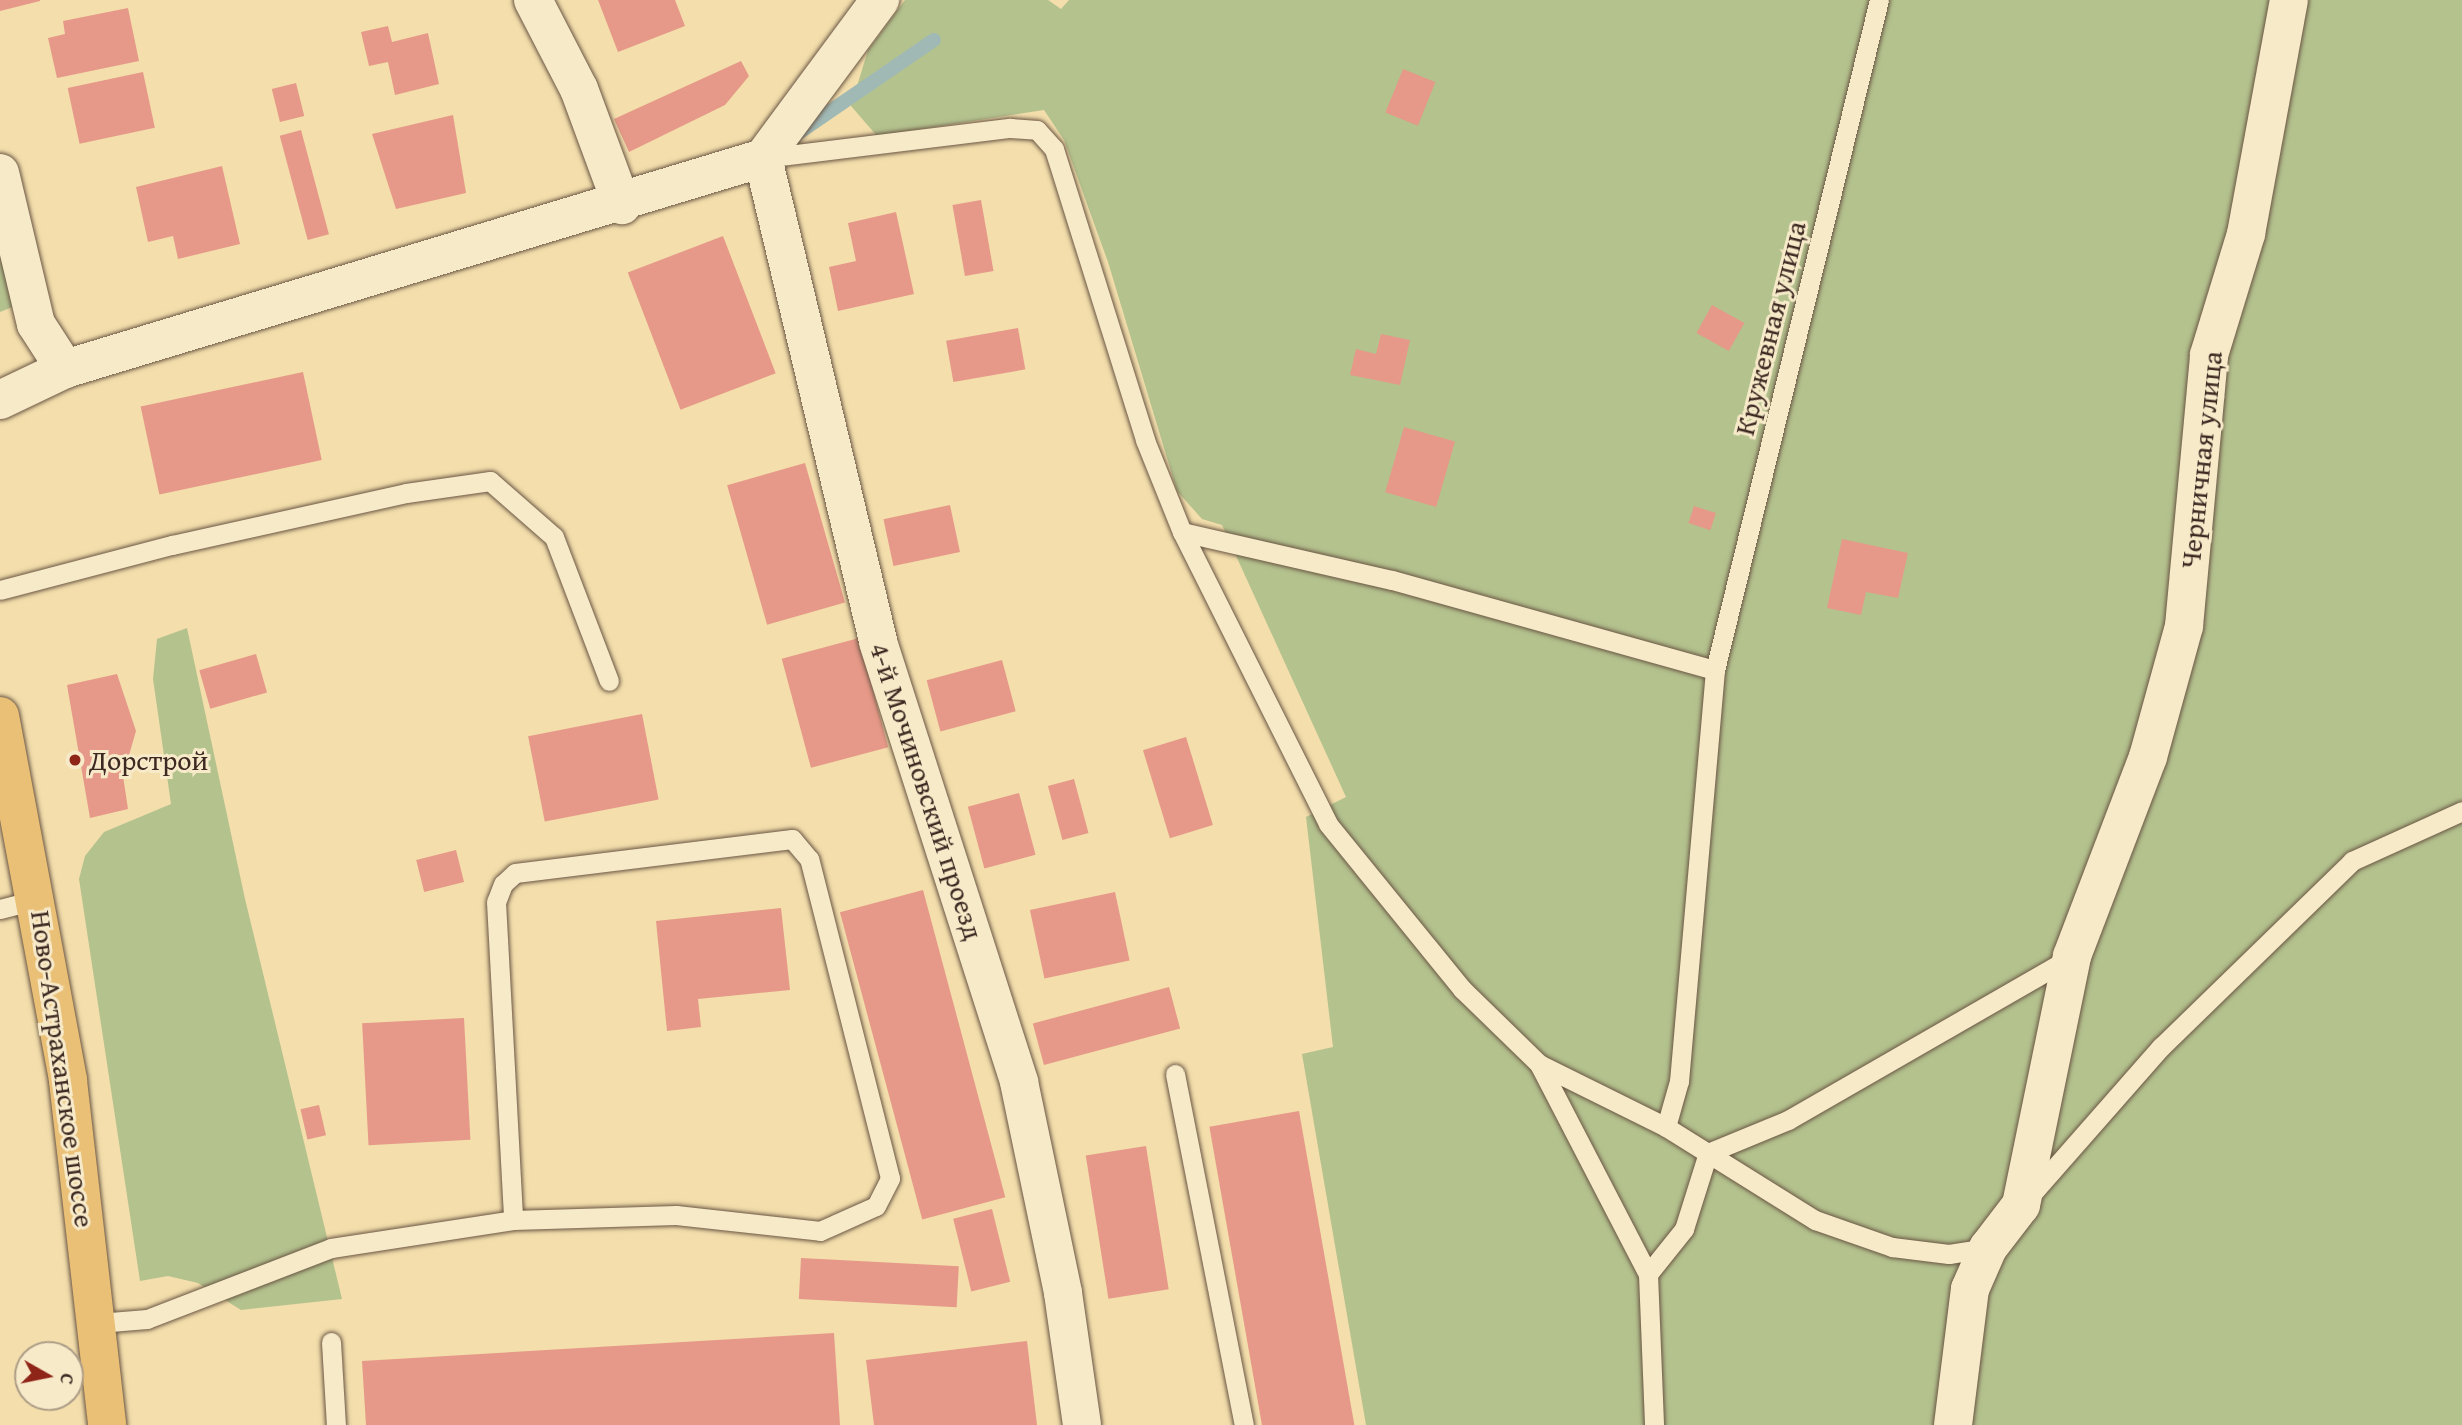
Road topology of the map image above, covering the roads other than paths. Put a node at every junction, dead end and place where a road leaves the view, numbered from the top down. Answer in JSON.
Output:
{"nodes":[{"id":1,"x":533,"y":0,"type":"edge"},
{"id":2,"x":880,"y":0,"type":"edge"},
{"id":3,"x":1879,"y":0,"type":"edge"},
{"id":4,"x":2289,"y":0,"type":"edge"},
{"id":5,"x":763,"y":158,"type":"junction"},
{"id":6,"x":0,"y":173,"type":"edge"},
{"id":7,"x":622,"y":205,"type":"junction"},
{"id":8,"x":65,"y":369,"type":"junction"},
{"id":9,"x":0,"y":400,"type":"edge"},
{"id":10,"x":1182,"y":532,"type":"junction"},
{"id":11,"x":0,"y":590,"type":"edge"},
{"id":12,"x":1715,"y":670,"type":"junction"},
{"id":13,"x":609,"y":681,"type":"dead end"},
{"id":14,"x":0,"y":716,"type":"edge"},
{"id":15,"x":2462,"y":811,"type":"edge"},
{"id":16,"x":38,"y":899,"type":"junction"},
{"id":17,"x":0,"y":909,"type":"edge"},
{"id":18,"x":2072,"y":957,"type":"junction"},
{"id":19,"x":1539,"y":1064,"type":"junction"},
{"id":20,"x":1175,"y":1074,"type":"dead end"},
{"id":21,"x":1666,"y":1127,"type":"junction"},
{"id":22,"x":1707,"y":1153,"type":"junction"},
{"id":23,"x":2021,"y":1205,"type":"junction"},
{"id":24,"x":513,"y":1220,"type":"junction"},
{"id":25,"x":1988,"y":1248,"type":"junction"},
{"id":26,"x":1648,"y":1275,"type":"junction"},
{"id":27,"x":98,"y":1323,"type":"junction"},
{"id":28,"x":331,"y":1342,"type":"dead end"},
{"id":29,"x":107,"y":1425,"type":"edge"},
{"id":30,"x":336,"y":1425,"type":"edge"},
{"id":31,"x":1082,"y":1425,"type":"edge"},
{"id":32,"x":1244,"y":1425,"type":"edge"},
{"id":33,"x":1654,"y":1425,"type":"edge"},
{"id":34,"x":1953,"y":1425,"type":"edge"}],
"edges":[{"from":1,"to":7,"type":"street"},
{"from":2,"to":5,"type":"street"},
{"from":3,"to":12,"type":"lane","name":"Кружевная улица"},
{"from":4,"to":18,"type":"street","name":"Черничная улица"},
{"from":5,"to":7,"type":"street"},
{"from":5,"to":10,"type":"lane"},
{"from":5,"to":31,"type":"street","name":"4-й Мочиновский проезд"},
{"from":6,"to":8,"type":"street"},
{"from":7,"to":8,"type":"street"},
{"from":8,"to":9,"type":"street"},
{"from":10,"to":12,"type":"lane"},
{"from":10,"to":19,"type":"lane"},
{"from":11,"to":13,"type":"lane"},
{"from":12,"to":21,"type":"lane","name":"Кружевная улица"},
{"from":14,"to":16,"type":"main road","name":"Ново-Астраханское шоссе"},
{"from":15,"to":23,"type":"lane"},
{"from":16,"to":17,"type":"lane"},
{"from":16,"to":27,"type":"main road","name":"Ново-Астраханское шоссе"},
{"from":18,"to":22,"type":"lane"},
{"from":18,"to":23,"type":"street","name":"Черничная улица"},
{"from":19,"to":21,"type":"lane"},
{"from":19,"to":26,"type":"lane"},
{"from":20,"to":32,"type":"lane"},
{"from":21,"to":22,"type":"lane"},
{"from":22,"to":25,"type":"lane"},
{"from":22,"to":26,"type":"lane"},
{"from":23,"to":25,"type":"street"},
{"from":24,"to":24,"type":"lane"},
{"from":24,"to":27,"type":"lane"},
{"from":25,"to":34,"type":"street"},
{"from":26,"to":33,"type":"lane"},
{"from":27,"to":29,"type":"main road","name":"Ново-Астраханское шоссе"},
{"from":28,"to":30,"type":"lane"}]}
